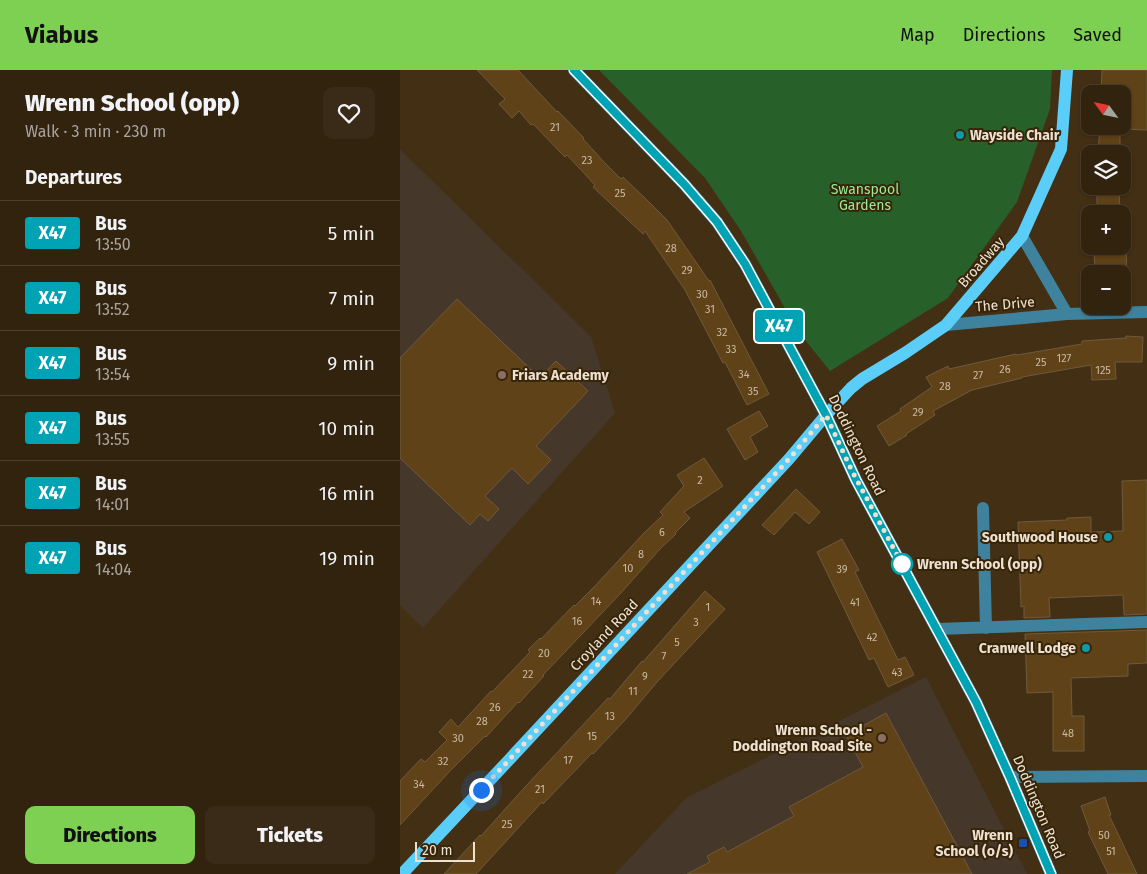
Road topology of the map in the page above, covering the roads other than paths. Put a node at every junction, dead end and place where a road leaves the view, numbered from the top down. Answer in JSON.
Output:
{"nodes":[{"id":1,"x":574,"y":70,"type":"edge"},
{"id":2,"x":1067,"y":70,"type":"edge"},
{"id":3,"x":1022,"y":236,"type":"junction"},
{"id":4,"x":1147,"y":312,"type":"edge"},
{"id":5,"x":1067,"y":314,"type":"junction"},
{"id":6,"x":946,"y":325,"type":"junction"},
{"id":7,"x":826,"y":415,"type":"junction"},
{"id":8,"x":983,"y":508,"type":"dead end"},
{"id":9,"x":1147,"y":622,"type":"edge"},
{"id":10,"x":986,"y":628,"type":"junction"},
{"id":11,"x":937,"y":629,"type":"junction"},
{"id":12,"x":1147,"y":776,"type":"edge"},
{"id":13,"x":1010,"y":777,"type":"junction"},
{"id":14,"x":402,"y":874,"type":"edge"},
{"id":15,"x":1051,"y":874,"type":"edge"}],
"edges":[{"from":1,"to":7,"type":"street","name":"Doddington Road"},
{"from":2,"to":3,"type":"main road","name":"Broadway"},
{"from":3,"to":5,"type":"street","name":"The Drive"},
{"from":3,"to":6,"type":"main road","name":"Broadway"},
{"from":4,"to":5,"type":"street","name":"The Drive"},
{"from":5,"to":6,"type":"street","name":"The Drive"},
{"from":6,"to":7,"type":"main road","name":"Broadway"},
{"from":7,"to":11,"type":"street","name":"Doddington Road"},
{"from":7,"to":14,"type":"main road","name":"Croyland Road"},
{"from":8,"to":10,"type":"street"},
{"from":9,"to":10,"type":"street"},
{"from":10,"to":11,"type":"street"},
{"from":11,"to":13,"type":"street","name":"Doddington Road"},
{"from":12,"to":13,"type":"street"},
{"from":13,"to":15,"type":"street","name":"Doddington Road"}]}
